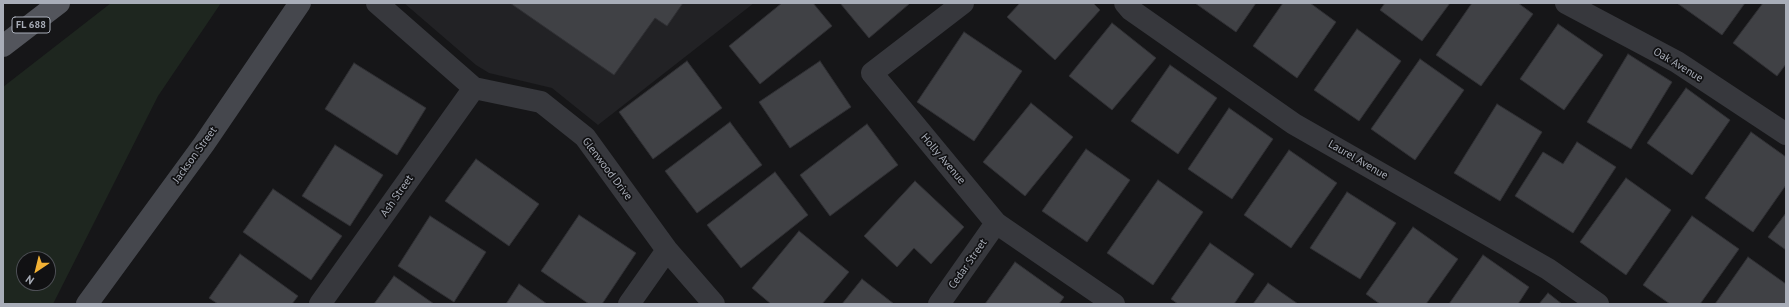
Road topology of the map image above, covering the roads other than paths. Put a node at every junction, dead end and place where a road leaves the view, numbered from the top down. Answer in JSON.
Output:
{"nodes":[{"id":1,"x":59,"y":3,"type":"edge"},
{"id":2,"x":300,"y":3,"type":"edge"},
{"id":3,"x":377,"y":3,"type":"edge"},
{"id":4,"x":963,"y":3,"type":"edge"},
{"id":5,"x":1125,"y":3,"type":"edge"},
{"id":6,"x":1566,"y":3,"type":"edge"},
{"id":7,"x":3,"y":46,"type":"edge"},
{"id":8,"x":474,"y":88,"type":"junction"},
{"id":9,"x":1786,"y":134,"type":"edge"},
{"id":10,"x":996,"y":223,"type":"junction"},
{"id":11,"x":667,"y":250,"type":"junction"},
{"id":12,"x":87,"y":304,"type":"edge"},
{"id":13,"x":320,"y":304,"type":"edge"},
{"id":14,"x":629,"y":304,"type":"edge"},
{"id":15,"x":714,"y":304,"type":"edge"},
{"id":16,"x":939,"y":304,"type":"edge"},
{"id":17,"x":1114,"y":304,"type":"edge"},
{"id":18,"x":1598,"y":304,"type":"edge"}],
"edges":[{"from":1,"to":7,"type":"main road","number":"FL 688"},
{"from":2,"to":12,"type":"street","name":"Jackson Street"},
{"from":3,"to":8,"type":"street","name":"Glenwood Drive"},
{"from":4,"to":10,"type":"street","name":"Holly Avenue"},
{"from":5,"to":18,"type":"street","name":"Laurel Avenue"},
{"from":6,"to":9,"type":"street","name":"Oak Avenue"},
{"from":8,"to":11,"type":"street","name":"Glenwood Drive"},
{"from":8,"to":13,"type":"street","name":"Ash Street"},
{"from":10,"to":16,"type":"street","name":"Cedar Street"},
{"from":10,"to":17,"type":"street","name":"Holly Avenue"},
{"from":11,"to":14,"type":"street"},
{"from":11,"to":15,"type":"street","name":"Glenwood Drive"}]}
